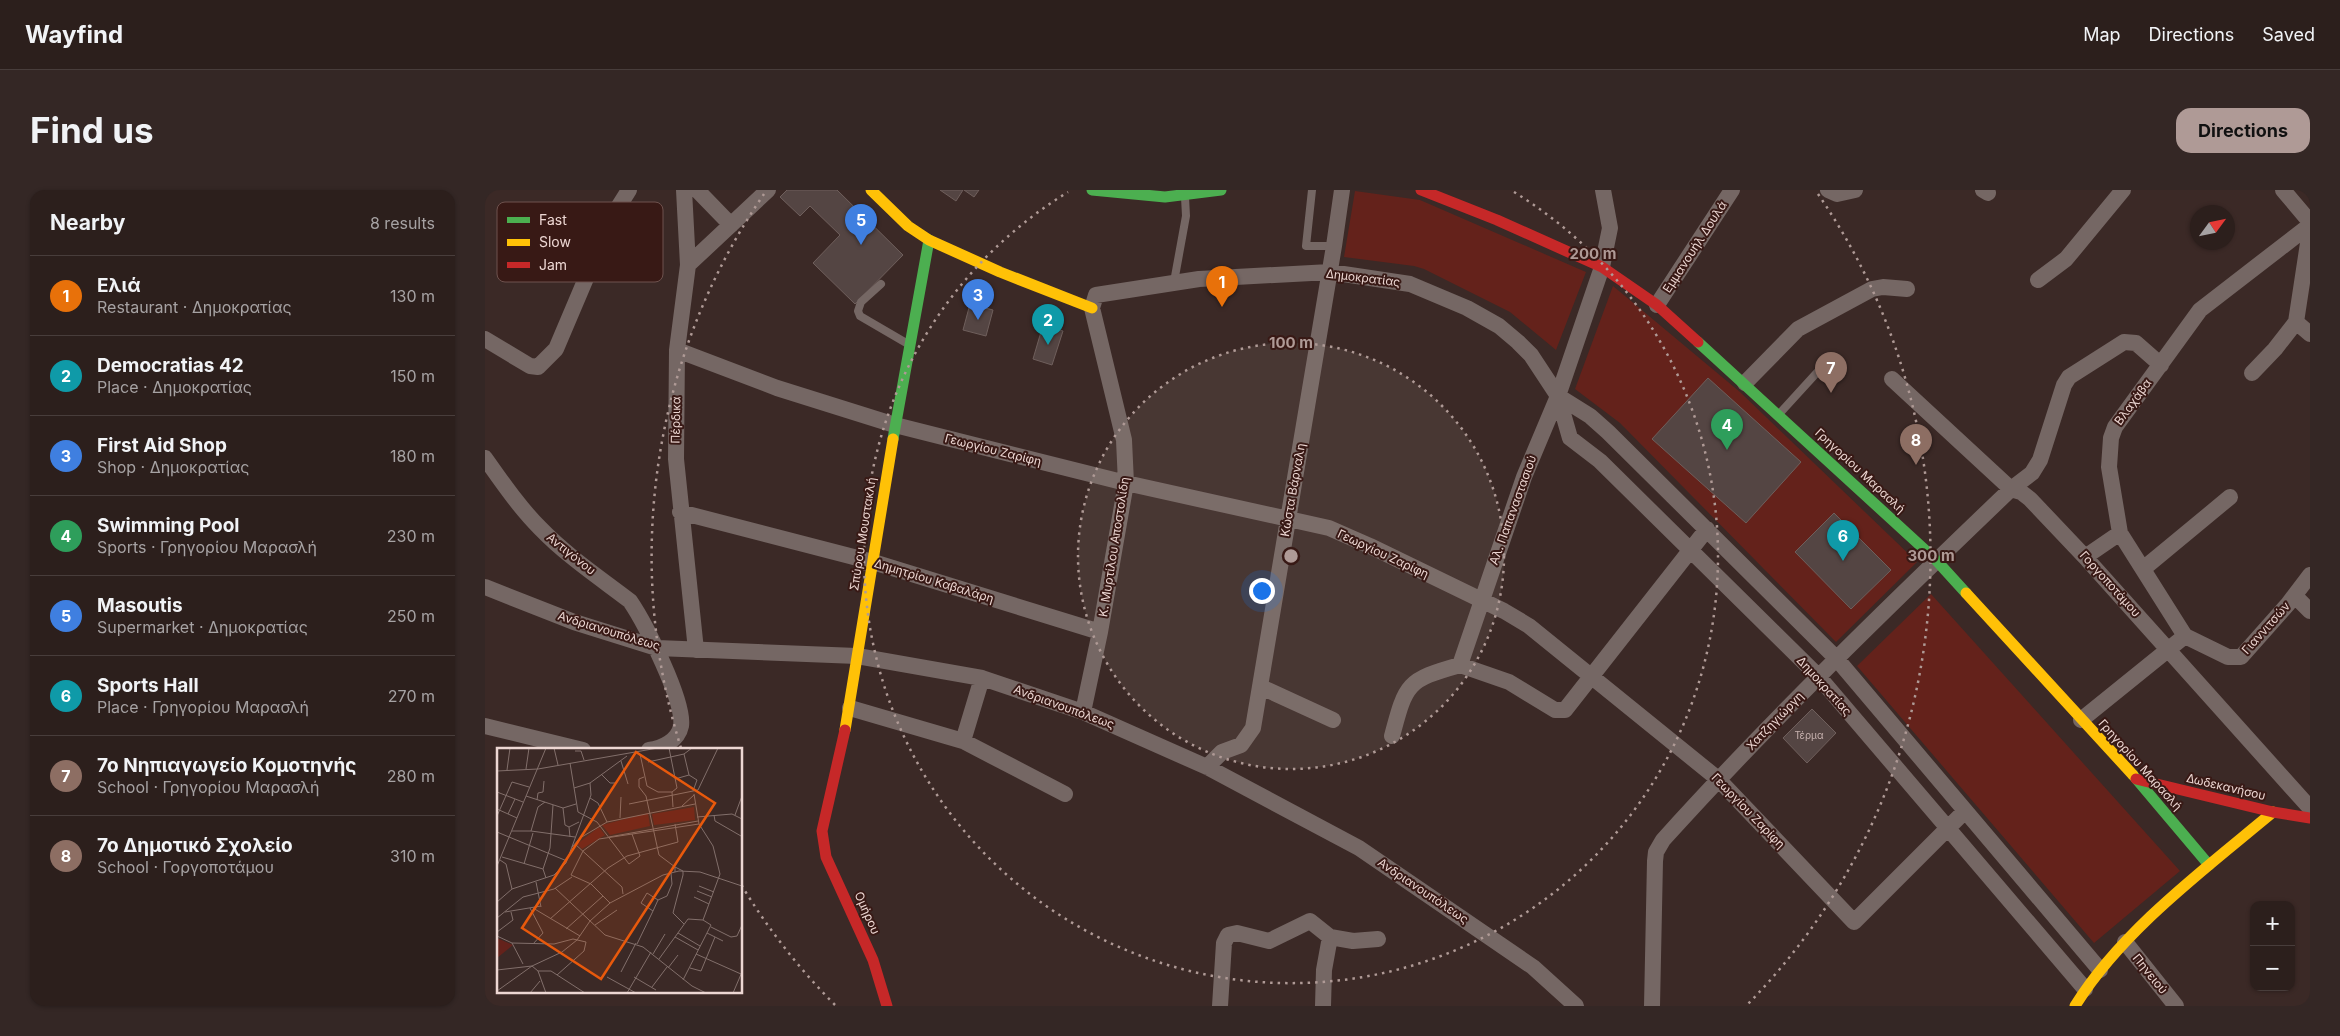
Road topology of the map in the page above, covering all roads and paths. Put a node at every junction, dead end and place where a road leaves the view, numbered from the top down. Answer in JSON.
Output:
{"nodes":[{"id":1,"x":629,"y":190,"type":"edge"},
{"id":2,"x":685,"y":190,"type":"edge"},
{"id":3,"x":697,"y":190,"type":"edge"},
{"id":4,"x":768,"y":190,"type":"edge"},
{"id":5,"x":871,"y":190,"type":"edge"},
{"id":6,"x":1092,"y":190,"type":"edge"},
{"id":7,"x":1221,"y":190,"type":"edge"},
{"id":8,"x":1312,"y":190,"type":"edge"},
{"id":9,"x":1342,"y":190,"type":"edge"},
{"id":10,"x":1421,"y":190,"type":"edge"},
{"id":11,"x":1603,"y":190,"type":"edge"},
{"id":12,"x":1732,"y":190,"type":"edge"},
{"id":13,"x":1828,"y":190,"type":"edge"},
{"id":14,"x":1855,"y":190,"type":"edge"},
{"id":15,"x":2123,"y":190,"type":"edge"},
{"id":16,"x":2283,"y":190,"type":"edge"},
{"id":17,"x":1184,"y":192,"type":"edge"},
{"id":18,"x":621,"y":202,"type":"edge"},
{"id":19,"x":2310,"y":223,"type":"edge"},
{"id":20,"x":731,"y":225,"type":"junction"},
{"id":21,"x":2310,"y":230,"type":"edge"},
{"id":22,"x":929,"y":240,"type":"junction"},
{"id":23,"x":1334,"y":246,"type":"junction"},
{"id":24,"x":688,"y":265,"type":"junction"},
{"id":25,"x":1602,"y":267,"type":"junction"},
{"id":26,"x":1330,"y":272,"type":"junction"},
{"id":27,"x":2038,"y":280,"type":"dead end"},
{"id":28,"x":584,"y":282,"type":"edge"},
{"id":29,"x":1174,"y":282,"type":"junction"},
{"id":30,"x":881,"y":284,"type":"dead end"},
{"id":31,"x":1907,"y":289,"type":"dead end"},
{"id":32,"x":1091,"y":298,"type":"junction"},
{"id":33,"x":1657,"y":305,"type":"junction"},
{"id":34,"x":2296,"y":322,"type":"junction"},
{"id":35,"x":2310,"y":334,"type":"edge"},
{"id":36,"x":485,"y":339,"type":"edge"},
{"id":37,"x":909,"y":345,"type":"junction"},
{"id":38,"x":677,"y":350,"type":"junction"},
{"id":39,"x":2161,"y":365,"type":"junction"},
{"id":40,"x":1822,"y":367,"type":"dead end"},
{"id":41,"x":2252,"y":373,"type":"dead end"},
{"id":42,"x":1892,"y":379,"type":"dead end"},
{"id":43,"x":1745,"y":383,"type":"junction"},
{"id":44,"x":1558,"y":396,"type":"junction"},
{"id":45,"x":1779,"y":414,"type":"junction"},
{"id":46,"x":895,"y":425,"type":"junction"},
{"id":47,"x":485,"y":458,"type":"edge"},
{"id":48,"x":1127,"y":483,"type":"junction"},
{"id":49,"x":2011,"y":489,"type":"junction"},
{"id":50,"x":2229,"y":497,"type":"dead end"},
{"id":51,"x":680,"y":512,"type":"junction"},
{"id":52,"x":1289,"y":518,"type":"junction"},
{"id":53,"x":1707,"y":529,"type":"junction"},
{"id":54,"x":2120,"y":533,"type":"junction"},
{"id":55,"x":1690,"y":550,"type":"junction"},
{"id":56,"x":2085,"y":557,"type":"junction"},
{"id":57,"x":1937,"y":560,"type":"junction"},
{"id":58,"x":873,"y":562,"type":"junction"},
{"id":59,"x":2143,"y":569,"type":"junction"},
{"id":60,"x":2310,"y":575,"type":"edge"},
{"id":61,"x":485,"y":586,"type":"edge"},
{"id":62,"x":2295,"y":596,"type":"junction"},
{"id":63,"x":1480,"y":601,"type":"junction"},
{"id":64,"x":2310,"y":611,"type":"edge"},
{"id":65,"x":1100,"y":632,"type":"junction"},
{"id":66,"x":2185,"y":636,"type":"junction"},
{"id":67,"x":657,"y":648,"type":"junction"},
{"id":68,"x":696,"y":650,"type":"junction"},
{"id":69,"x":2169,"y":651,"type":"junction"},
{"id":70,"x":857,"y":656,"type":"junction"},
{"id":71,"x":1836,"y":658,"type":"junction"},
{"id":72,"x":1460,"y":664,"type":"junction"},
{"id":73,"x":1591,"y":676,"type":"junction"},
{"id":74,"x":1818,"y":676,"type":"junction"},
{"id":75,"x":982,"y":678,"type":"junction"},
{"id":76,"x":1261,"y":687,"type":"junction"},
{"id":77,"x":850,"y":708,"type":"junction"},
{"id":78,"x":1083,"y":712,"type":"junction"},
{"id":79,"x":1333,"y":720,"type":"dead end"},
{"id":80,"x":2081,"y":720,"type":"junction"},
{"id":81,"x":485,"y":726,"type":"edge"},
{"id":82,"x":1392,"y":736,"type":"dead end"},
{"id":83,"x":963,"y":740,"type":"junction"},
{"id":84,"x":575,"y":748,"type":"edge"},
{"id":85,"x":659,"y":748,"type":"edge"},
{"id":86,"x":1207,"y":767,"type":"junction"},
{"id":87,"x":1718,"y":779,"type":"junction"},
{"id":88,"x":2136,"y":779,"type":"junction"},
{"id":89,"x":2303,"y":789,"type":"edge"},
{"id":90,"x":1065,"y":794,"type":"dead end"},
{"id":91,"x":2310,"y":808,"type":"edge"},
{"id":92,"x":1965,"y":811,"type":"junction"},
{"id":93,"x":2273,"y":812,"type":"junction"},
{"id":94,"x":2310,"y":818,"type":"edge"},
{"id":95,"x":1947,"y":827,"type":"junction"},
{"id":96,"x":823,"y":831,"type":"joint"},
{"id":97,"x":2209,"y":865,"type":"junction"},
{"id":98,"x":1330,"y":937,"type":"junction"},
{"id":99,"x":1377,"y":938,"type":"dead end"},
{"id":100,"x":2125,"y":942,"type":"junction"},
{"id":101,"x":2100,"y":970,"type":"junction"},
{"id":102,"x":2085,"y":989,"type":"junction"},
{"id":103,"x":887,"y":1006,"type":"edge"},
{"id":104,"x":1220,"y":1006,"type":"edge"},
{"id":105,"x":1323,"y":1006,"type":"edge"},
{"id":106,"x":1576,"y":1006,"type":"edge"},
{"id":107,"x":1652,"y":1006,"type":"edge"},
{"id":108,"x":2075,"y":1006,"type":"edge"},
{"id":109,"x":2176,"y":1006,"type":"edge"}],
"edges":[{"from":1,"to":18,"type":"street"},
{"from":2,"to":24,"type":"street","name":"Πέρδικα"},
{"from":3,"to":20,"type":"street"},
{"from":4,"to":20,"type":"street"},
{"from":5,"to":22,"type":"street"},
{"from":6,"to":17,"type":"street"},
{"from":7,"to":17,"type":"street"},
{"from":8,"to":23,"type":"lane"},
{"from":9,"to":23,"type":"street","name":"Κώστα Βάρναλη"},
{"from":10,"to":25,"type":"street","name":"Γρηγορίου Μαρασλή"},
{"from":11,"to":25,"type":"street","name":"Αλ. Παπαναστασιού"},
{"from":12,"to":33,"type":"street","name":"Εμμανουήλ Δουλά"},
{"from":13,"to":14,"type":"street"},
{"from":15,"to":27,"type":"street"},
{"from":16,"to":19,"type":"street"},
{"from":17,"to":29,"type":"lane"},
{"from":19,"to":39,"type":"street","name":"Βλαχάβα"},
{"from":20,"to":24,"type":"street"},
{"from":21,"to":34,"type":"street"},
{"from":22,"to":32,"type":"street"},
{"from":22,"to":37,"type":"street","name":"Σπύρου Μουστακλή"},
{"from":23,"to":26,"type":"street","name":"Κώστα Βάρναλη"},
{"from":24,"to":38,"type":"street","name":"Πέρδικα"},
{"from":25,"to":33,"type":"street","name":"Γρηγορίου Μαρασλή"},
{"from":25,"to":44,"type":"street","name":"Αλ. Παπαναστασιού"},
{"from":26,"to":29,"type":"street","name":"Δημοκρατίας"},
{"from":26,"to":44,"type":"street","name":"Δημοκρατίας"},
{"from":26,"to":52,"type":"street","name":"Κώστα Βάρναλη"},
{"from":28,"to":36,"type":"street"},
{"from":29,"to":32,"type":"street","name":"Δημοκρατίας"},
{"from":30,"to":37,"type":"lane"},
{"from":31,"to":43,"type":"street"},
{"from":32,"to":48,"type":"street","name":"Κ. Μυρτίλου Αποστολίδη"},
{"from":33,"to":43,"type":"street","name":"Γρηγορίου Μαρασλή"},
{"from":34,"to":35,"type":"street"},
{"from":34,"to":41,"type":"street"},
{"from":37,"to":46,"type":"street","name":"Σπύρου Μουστακλή"},
{"from":38,"to":46,"type":"street","name":"Γεωργίου Ζαρίφη"},
{"from":38,"to":51,"type":"street","name":"Πέρδικα"},
{"from":39,"to":49,"type":"street","name":"Χατζηγιώργη"},
{"from":39,"to":54,"type":"street","name":"Βλαχάβα"},
{"from":40,"to":45,"type":"lane"},
{"from":42,"to":49,"type":"street","name":"Γοργοποτάμου"},
{"from":43,"to":45,"type":"street","name":"Γρηγορίου Μαρασλή"},
{"from":44,"to":53,"type":"street","name":"Δημοκρατίας"},
{"from":44,"to":55,"type":"street","name":"Δημοκρατίας"},
{"from":44,"to":63,"type":"street","name":"Αλ. Παπαναστασιού"},
{"from":45,"to":57,"type":"street","name":"Γρηγορίου Μαρασλή"},
{"from":46,"to":48,"type":"street","name":"Γεωργίου Ζαρίφη"},
{"from":46,"to":58,"type":"street","name":"Σπύρου Μουστακλή"},
{"from":47,"to":67,"type":"street","name":"Αντιγόνου"},
{"from":48,"to":52,"type":"street","name":"Γεωργίου Ζαρίφη"},
{"from":48,"to":65,"type":"street","name":"Κ. Μυρτίλου Αποστολίδη"},
{"from":49,"to":56,"type":"street","name":"Γοργοποτάμου"},
{"from":49,"to":57,"type":"street","name":"Χατζηγιώργη"},
{"from":50,"to":59,"type":"street"},
{"from":51,"to":58,"type":"street","name":"Δημητρίου Καβαλάρη"},
{"from":51,"to":68,"type":"street","name":"Πέρδικα"},
{"from":52,"to":63,"type":"street","name":"Γεωργίου Ζαρίφη"},
{"from":52,"to":76,"type":"street","name":"Κώστα Βάρναλη"},
{"from":53,"to":55,"type":"street"},
{"from":53,"to":71,"type":"street","name":"Δημοκρατίας"},
{"from":54,"to":56,"type":"street"},
{"from":54,"to":59,"type":"street","name":"Βλαχάβα"},
{"from":55,"to":73,"type":"street"},
{"from":55,"to":74,"type":"street","name":"Δημοκρατίας"},
{"from":56,"to":69,"type":"street","name":"Γοργοποτάμου"},
{"from":57,"to":71,"type":"street","name":"Χατζηγιώργη"},
{"from":57,"to":80,"type":"street","name":"Γρηγορίου Μαρασλή"},
{"from":58,"to":65,"type":"street","name":"Δημητρίου Καβαλάρη"},
{"from":58,"to":70,"type":"street","name":"Σπύρου Μουστακλή"},
{"from":59,"to":66,"type":"street","name":"Βλαχάβα"},
{"from":60,"to":62,"type":"street","name":"Γιαννιτσών"},
{"from":61,"to":67,"type":"street","name":"Ανδριανουπόλεως"},
{"from":62,"to":64,"type":"street"},
{"from":62,"to":66,"type":"street","name":"Γιαννιτσών"},
{"from":63,"to":72,"type":"street","name":"Αλ. Παπαναστασιού"},
{"from":63,"to":73,"type":"street","name":"Γεωργίου Ζαρίφη"},
{"from":65,"to":78,"type":"street","name":"Κ. Μυρτίλου Αποστολίδη"},
{"from":66,"to":69,"type":"street"},
{"from":67,"to":68,"type":"street","name":"Ανδριανουπόλεως"},
{"from":67,"to":85,"type":"street","name":"Αντιγόνου"},
{"from":68,"to":70,"type":"street","name":"Ανδριανουπόλεως"},
{"from":69,"to":80,"type":"street"},
{"from":69,"to":89,"type":"street","name":"Γοργοποτάμου"},
{"from":70,"to":75,"type":"street","name":"Ανδριανουπόλεως"},
{"from":70,"to":77,"type":"street","name":"Σπύρου Μουστακλή"},
{"from":71,"to":74,"type":"street","name":"Χατζηγιώργη"},
{"from":71,"to":92,"type":"street","name":"Δημοκρατίας"},
{"from":72,"to":73,"type":"street"},
{"from":72,"to":82,"type":"street"},
{"from":73,"to":87,"type":"street","name":"Γεωργίου Ζαρίφη"},
{"from":74,"to":87,"type":"street","name":"Χατζηγιώργη"},
{"from":74,"to":95,"type":"street","name":"Δημοκρατίας"},
{"from":75,"to":78,"type":"street","name":"Ανδριανουπόλεως"},
{"from":75,"to":83,"type":"street"},
{"from":76,"to":79,"type":"street"},
{"from":76,"to":86,"type":"street","name":"Κώστα Βάρναλη"},
{"from":77,"to":83,"type":"street"},
{"from":77,"to":96,"type":"street","name":"Σπύρου Μουστακλή"},
{"from":78,"to":86,"type":"street","name":"Ανδριανουπόλεως"},
{"from":80,"to":88,"type":"street","name":"Γρηγορίου Μαρασλή"},
{"from":81,"to":84,"type":"street"},
{"from":83,"to":90,"type":"street"},
{"from":86,"to":106,"type":"street","name":"Ανδριανουπόλεως"},
{"from":87,"to":95,"type":"street","name":"Γεωργίου Ζαρίφη"},
{"from":87,"to":107,"type":"street","name":"Χατζηγιώργη"},
{"from":88,"to":93,"type":"street","name":"Δωδεκανήσου"},
{"from":88,"to":97,"type":"street","name":"Γρηγορίου Μαρασλή"},
{"from":89,"to":91,"type":"street","name":"Γοργοποτάμου"},
{"from":92,"to":95,"type":"street"},
{"from":92,"to":101,"type":"street","name":"Δημοκρατίας"},
{"from":93,"to":94,"type":"street","name":"Δωδεκανήσου"},
{"from":93,"to":97,"type":"street"},
{"from":95,"to":102,"type":"street","name":"Δημοκρατίας"},
{"from":96,"to":103,"type":"street","name":"Ομήρου"},
{"from":97,"to":100,"type":"street"},
{"from":98,"to":99,"type":"street"},
{"from":98,"to":104,"type":"street"},
{"from":98,"to":105,"type":"street"},
{"from":100,"to":101,"type":"street"},
{"from":100,"to":109,"type":"street","name":"Πηνειού"},
{"from":101,"to":102,"type":"street"},
{"from":102,"to":108,"type":"street"}]}
